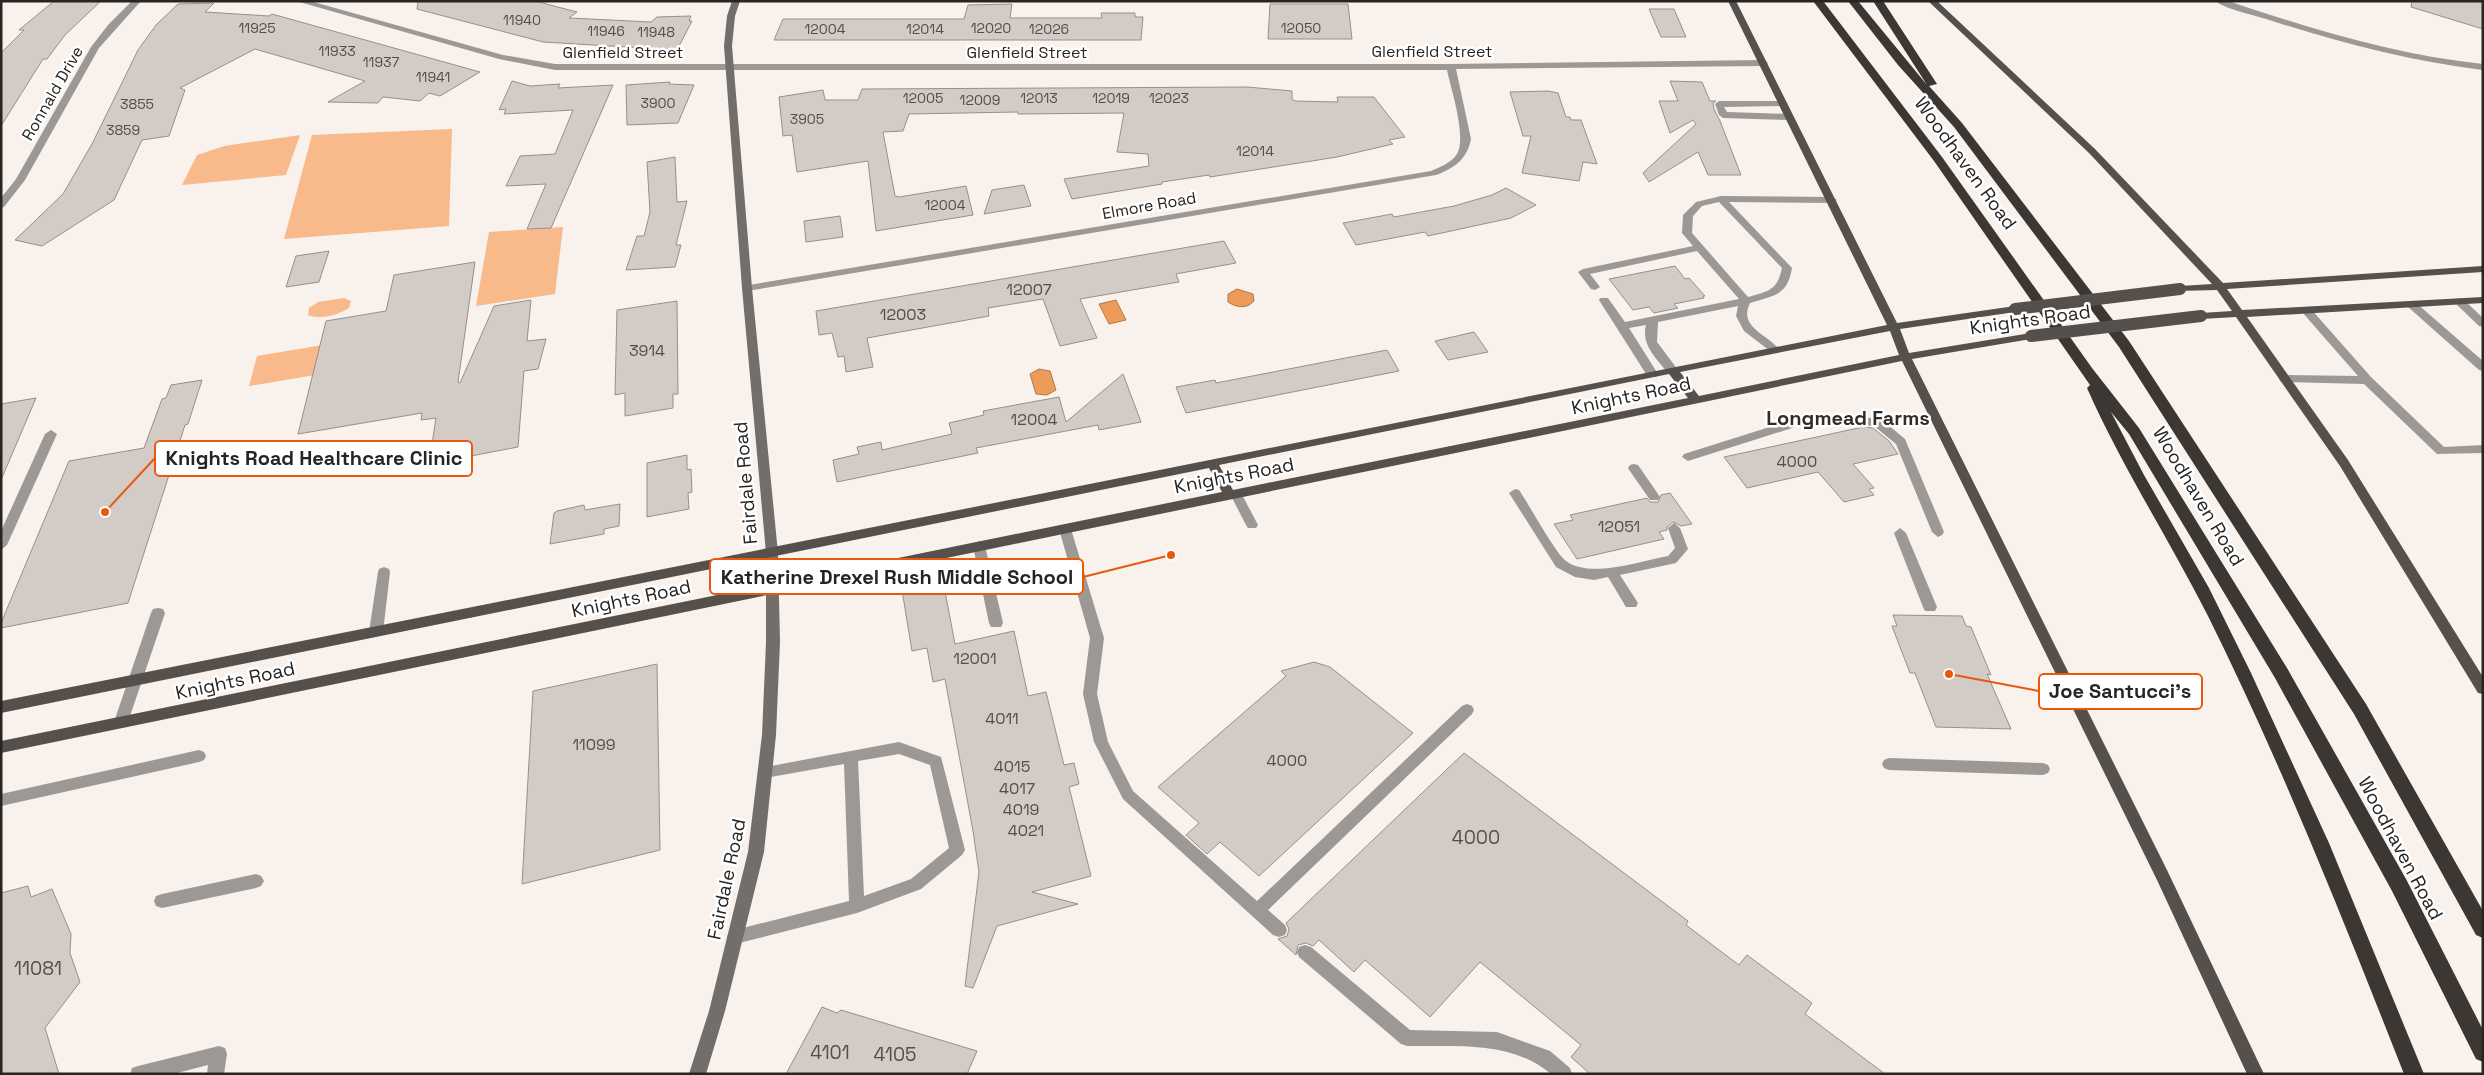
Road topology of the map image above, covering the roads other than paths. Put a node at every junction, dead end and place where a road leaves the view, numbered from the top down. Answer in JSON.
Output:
{"nodes":[{"id":1,"x":137,"y":1,"type":"edge"},
{"id":2,"x":300,"y":1,"type":"edge"},
{"id":3,"x":736,"y":1,"type":"edge"},
{"id":4,"x":1732,"y":1,"type":"edge"},
{"id":5,"x":1818,"y":1,"type":"edge"},
{"id":6,"x":1853,"y":1,"type":"edge"},
{"id":7,"x":1878,"y":1,"type":"edge"},
{"id":8,"x":1932,"y":1,"type":"edge"},
{"id":9,"x":2219,"y":1,"type":"edge"},
{"id":10,"x":1764,"y":64,"type":"junction"},
{"id":11,"x":1451,"y":66,"type":"junction"},
{"id":12,"x":2483,"y":66,"type":"edge"},
{"id":13,"x":730,"y":67,"type":"junction"},
{"id":14,"x":1784,"y":104,"type":"junction"},
{"id":15,"x":1790,"y":117,"type":"junction"},
{"id":16,"x":1958,"y":126,"type":"junction"},
{"id":17,"x":1721,"y":199,"type":"junction"},
{"id":18,"x":1832,"y":200,"type":"junction"},
{"id":19,"x":1,"y":205,"type":"edge"},
{"id":20,"x":1700,"y":247,"type":"junction"},
{"id":21,"x":2483,"y":269,"type":"edge"},
{"id":22,"x":2219,"y":286,"type":"junction"},
{"id":23,"x":1595,"y":287,"type":"dead end"},
{"id":24,"x":747,"y":288,"type":"junction"},
{"id":25,"x":1604,"y":300,"type":"dead end"},
{"id":26,"x":2483,"y":300,"type":"edge"},
{"id":27,"x":1746,"y":301,"type":"junction"},
{"id":28,"x":2459,"y":302,"type":"junction"},
{"id":29,"x":2411,"y":304,"type":"junction"},
{"id":30,"x":2306,"y":310,"type":"junction"},
{"id":31,"x":2239,"y":314,"type":"junction"},
{"id":32,"x":1653,"y":320,"type":"junction"},
{"id":33,"x":2483,"y":324,"type":"edge"},
{"id":34,"x":1624,"y":326,"type":"junction"},
{"id":35,"x":1893,"y":326,"type":"junction"},
{"id":36,"x":1774,"y":349,"type":"junction"},
{"id":37,"x":1904,"y":357,"type":"junction"},
{"id":38,"x":2483,"y":367,"type":"edge"},
{"id":39,"x":1672,"y":370,"type":"junction"},
{"id":40,"x":2086,"y":371,"type":"junction"},
{"id":41,"x":1652,"y":374,"type":"junction"},
{"id":42,"x":2285,"y":379,"type":"junction"},
{"id":43,"x":2366,"y":380,"type":"junction"},
{"id":44,"x":1696,"y":400,"type":"junction"},
{"id":45,"x":50,"y":434,"type":"dead end"},
{"id":46,"x":2483,"y":449,"type":"edge"},
{"id":47,"x":1688,"y":457,"type":"dead end"},
{"id":48,"x":1212,"y":463,"type":"junction"},
{"id":49,"x":1634,"y":468,"type":"dead end"},
{"id":50,"x":1515,"y":494,"type":"dead end"},
{"id":51,"x":1233,"y":495,"type":"junction"},
{"id":52,"x":1654,"y":497,"type":"dead end"},
{"id":53,"x":1252,"y":525,"type":"dead end"},
{"id":54,"x":1674,"y":528,"type":"dead end"},
{"id":55,"x":1065,"y":529,"type":"junction"},
{"id":56,"x":1938,"y":532,"type":"dead end"},
{"id":57,"x":1900,"y":533,"type":"dead end"},
{"id":58,"x":1,"y":545,"type":"edge"},
{"id":59,"x":979,"y":546,"type":"junction"},
{"id":60,"x":772,"y":553,"type":"junction"},
{"id":61,"x":384,"y":572,"type":"dead end"},
{"id":62,"x":1610,"y":572,"type":"junction"},
{"id":63,"x":772,"y":588,"type":"junction"},
{"id":64,"x":1631,"y":603,"type":"dead end"},
{"id":65,"x":1930,"y":607,"type":"dead end"},
{"id":66,"x":158,"y":613,"type":"dead end"},
{"id":67,"x":996,"y":623,"type":"dead end"},
{"id":68,"x":376,"y":632,"type":"junction"},
{"id":69,"x":136,"y":680,"type":"junction"},
{"id":70,"x":2483,"y":689,"type":"edge"},
{"id":71,"x":1,"y":707,"type":"edge"},
{"id":72,"x":1467,"y":710,"type":"dead end"},
{"id":73,"x":121,"y":722,"type":"junction"},
{"id":74,"x":1,"y":747,"type":"edge"},
{"id":75,"x":199,"y":756,"type":"dead end"},
{"id":76,"x":851,"y":756,"type":"junction"},
{"id":77,"x":1889,"y":764,"type":"dead end"},
{"id":78,"x":2043,"y":769,"type":"dead end"},
{"id":79,"x":766,"y":772,"type":"junction"},
{"id":80,"x":1,"y":800,"type":"edge"},
{"id":81,"x":256,"y":881,"type":"dead end"},
{"id":82,"x":162,"y":902,"type":"dead end"},
{"id":83,"x":857,"y":906,"type":"junction"},
{"id":84,"x":1257,"y":911,"type":"junction"},
{"id":85,"x":2483,"y":929,"type":"edge"},
{"id":86,"x":1279,"y":930,"type":"dead end"},
{"id":87,"x":735,"y":937,"type":"junction"},
{"id":88,"x":1306,"y":952,"type":"dead end"},
{"id":89,"x":2483,"y":1052,"type":"edge"},
{"id":90,"x":138,"y":1074,"type":"edge"},
{"id":91,"x":215,"y":1074,"type":"edge"},
{"id":92,"x":697,"y":1074,"type":"edge"},
{"id":93,"x":1564,"y":1074,"type":"edge"},
{"id":94,"x":2256,"y":1074,"type":"edge"},
{"id":95,"x":2414,"y":1074,"type":"edge"}],
"edges":[{"from":1,"to":19,"type":"street","name":"Ronnald Drive"},
{"from":2,"to":13,"type":"street","name":"Glenfield Street"},
{"from":3,"to":13,"type":"street","name":"Fairdale Road"},
{"from":4,"to":10,"type":"main road"},
{"from":5,"to":40,"type":"highway","name":"Woodhaven Road"},
{"from":6,"to":16,"type":"highway","name":"Woodhaven Road"},
{"from":7,"to":16,"type":"highway"},
{"from":8,"to":22,"type":"main road"},
{"from":9,"to":12,"type":"street"},
{"from":10,"to":11,"type":"street","name":"Glenfield Street"},
{"from":10,"to":14,"type":"main road"},
{"from":11,"to":13,"type":"street","name":"Glenfield Street"},
{"from":11,"to":24,"type":"street","name":"Elmore Road"},
{"from":13,"to":24,"type":"street","name":"Fairdale Road"},
{"from":14,"to":15,"type":"main road"},
{"from":14,"to":15,"type":"street"},
{"from":15,"to":18,"type":"main road"},
{"from":16,"to":85,"type":"highway","name":"Woodhaven Road"},
{"from":17,"to":18,"type":"street"},
{"from":17,"to":20,"type":"street"},
{"from":17,"to":27,"type":"street"},
{"from":18,"to":35,"type":"main road"},
{"from":20,"to":23,"type":"street"},
{"from":20,"to":27,"type":"street"},
{"from":21,"to":22,"type":"main road","name":"Knights Road"},
{"from":22,"to":31,"type":"main road"},
{"from":22,"to":35,"type":"main road","name":"Knights Road","bridge":true},
{"from":24,"to":60,"type":"street","name":"Fairdale Road"},
{"from":25,"to":34,"type":"street"},
{"from":26,"to":28,"type":"main road","name":"Knights Road"},
{"from":27,"to":32,"type":"street"},
{"from":27,"to":36,"type":"street"},
{"from":28,"to":29,"type":"main road","name":"Knights Road"},
{"from":28,"to":33,"type":"street"},
{"from":29,"to":30,"type":"main road","name":"Knights Road"},
{"from":29,"to":38,"type":"street"},
{"from":30,"to":31,"type":"main road","name":"Knights Road"},
{"from":30,"to":43,"type":"street"},
{"from":31,"to":37,"type":"main road","name":"Knights Road","bridge":true},
{"from":31,"to":42,"type":"main road"},
{"from":32,"to":34,"type":"street"},
{"from":32,"to":39,"type":"street"},
{"from":34,"to":41,"type":"street"},
{"from":35,"to":36,"type":"main road","name":"Knights Road"},
{"from":35,"to":37,"type":"main road"},
{"from":36,"to":39,"type":"main road","name":"Knights Road"},
{"from":37,"to":44,"type":"main road","name":"Knights Road"},
{"from":37,"to":94,"type":"main road"},
{"from":39,"to":41,"type":"main road","name":"Knights Road"},
{"from":39,"to":44,"type":"main road"},
{"from":40,"to":89,"type":"highway","name":"Woodhaven Road"},
{"from":40,"to":95,"type":"highway"},
{"from":41,"to":48,"type":"main road","name":"Knights Road"},
{"from":42,"to":43,"type":"street"},
{"from":42,"to":70,"type":"main road"},
{"from":43,"to":46,"type":"street"},
{"from":44,"to":51,"type":"main road","name":"Knights Road"},
{"from":45,"to":58,"type":"street"},
{"from":47,"to":56,"type":"street"},
{"from":48,"to":51,"type":"main road"},
{"from":48,"to":60,"type":"main road","name":"Knights Road"},
{"from":49,"to":52,"type":"street"},
{"from":50,"to":62,"type":"street"},
{"from":51,"to":53,"type":"street"},
{"from":51,"to":55,"type":"main road","name":"Knights Road"},
{"from":54,"to":62,"type":"street"},
{"from":55,"to":59,"type":"main road","name":"Knights Road"},
{"from":55,"to":84,"type":"street"},
{"from":57,"to":65,"type":"street"},
{"from":59,"to":63,"type":"main road","name":"Knights Road"},
{"from":59,"to":67,"type":"street"},
{"from":60,"to":63,"type":"street","name":"Fairdale Road"},
{"from":60,"to":68,"type":"main road","name":"Knights Road"},
{"from":61,"to":68,"type":"street"},
{"from":62,"to":64,"type":"street"},
{"from":63,"to":73,"type":"main road","name":"Knights Road"},
{"from":63,"to":79,"type":"street","name":"Fairdale Road"},
{"from":66,"to":69,"type":"street"},
{"from":68,"to":69,"type":"main road","name":"Knights Road"},
{"from":69,"to":71,"type":"main road","name":"Knights Road"},
{"from":69,"to":73,"type":"street"},
{"from":72,"to":84,"type":"street"},
{"from":73,"to":74,"type":"main road","name":"Knights Road"},
{"from":75,"to":80,"type":"street"},
{"from":76,"to":79,"type":"street"},
{"from":76,"to":83,"type":"street"},
{"from":76,"to":83,"type":"street"},
{"from":77,"to":78,"type":"street"},
{"from":79,"to":87,"type":"street","name":"Fairdale Road"},
{"from":81,"to":82,"type":"street"},
{"from":83,"to":87,"type":"street"},
{"from":84,"to":86,"type":"street"},
{"from":87,"to":92,"type":"street","name":"Fairdale Road"},
{"from":88,"to":93,"type":"street"},
{"from":90,"to":91,"type":"street"}]}
